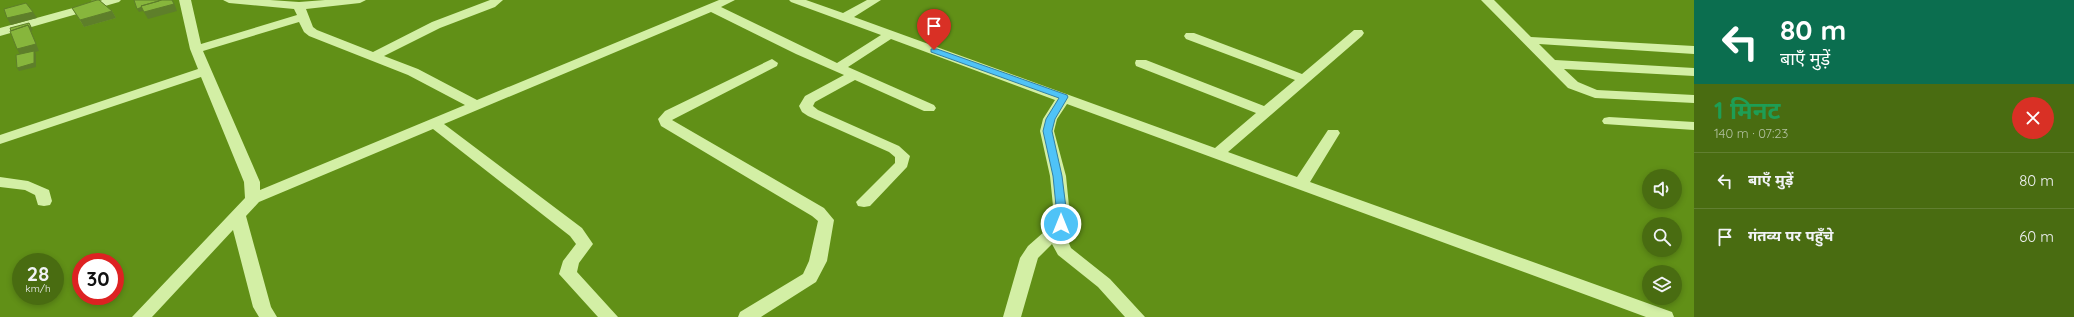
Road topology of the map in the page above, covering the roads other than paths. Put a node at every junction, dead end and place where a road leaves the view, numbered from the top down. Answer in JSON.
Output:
{"nodes":[{"id":1,"x":115,"y":0,"type":"edge"},
{"id":2,"x":185,"y":0,"type":"edge"},
{"id":3,"x":229,"y":0,"type":"edge"},
{"id":4,"x":360,"y":0,"type":"edge"},
{"id":5,"x":497,"y":0,"type":"edge"},
{"id":6,"x":729,"y":0,"type":"edge"},
{"id":7,"x":795,"y":0,"type":"edge"},
{"id":8,"x":876,"y":0,"type":"edge"},
{"id":9,"x":1487,"y":0,"type":"edge"},
{"id":10,"x":711,"y":7,"type":"junction"},
{"id":11,"x":301,"y":12,"type":"junction"},
{"id":12,"x":844,"y":18,"type":"junction"},
{"id":13,"x":0,"y":32,"type":"edge"},
{"id":14,"x":1358,"y":33,"type":"dead end"},
{"id":15,"x":890,"y":35,"type":"junction"},
{"id":16,"x":1190,"y":36,"type":"dead end"},
{"id":17,"x":1527,"y":40,"type":"junction"},
{"id":18,"x":196,"y":49,"type":"junction"},
{"id":19,"x":1694,"y":50,"type":"edge"},
{"id":20,"x":374,"y":57,"type":"junction"},
{"id":21,"x":772,"y":63,"type":"dead end"},
{"id":22,"x":1141,"y":63,"type":"dead end"},
{"id":23,"x":1550,"y":64,"type":"junction"},
{"id":24,"x":838,"y":68,"type":"junction"},
{"id":25,"x":206,"y":72,"type":"junction"},
{"id":26,"x":1694,"y":72,"type":"edge"},
{"id":27,"x":854,"y":75,"type":"junction"},
{"id":28,"x":1304,"y":80,"type":"junction"},
{"id":29,"x":1064,"y":97,"type":"junction"},
{"id":30,"x":1694,"y":99,"type":"edge"},
{"id":31,"x":475,"y":105,"type":"junction"},
{"id":32,"x":929,"y":108,"type":"dead end"},
{"id":33,"x":1266,"y":112,"type":"junction"},
{"id":34,"x":1609,"y":120,"type":"dead end"},
{"id":35,"x":434,"y":123,"type":"junction"},
{"id":36,"x":1694,"y":126,"type":"edge"},
{"id":37,"x":1333,"y":133,"type":"dead end"},
{"id":38,"x":0,"y":140,"type":"edge"},
{"id":39,"x":1217,"y":154,"type":"junction"},
{"id":40,"x":0,"y":182,"type":"edge"},
{"id":41,"x":1301,"y":184,"type":"junction"},
{"id":42,"x":253,"y":199,"type":"junction"},
{"id":43,"x":44,"y":201,"type":"dead end"},
{"id":44,"x":864,"y":202,"type":"dead end"},
{"id":45,"x":238,"y":216,"type":"junction"},
{"id":46,"x":1056,"y":232,"type":"junction"},
{"id":47,"x":141,"y":317,"type":"edge"},
{"id":48,"x":268,"y":317,"type":"edge"},
{"id":49,"x":609,"y":317,"type":"edge"},
{"id":50,"x":748,"y":317,"type":"edge"},
{"id":51,"x":1012,"y":317,"type":"edge"},
{"id":52,"x":1136,"y":317,"type":"edge"},
{"id":53,"x":1665,"y":317,"type":"edge"}],
"edges":[{"from":1,"to":13,"type":"street"},
{"from":2,"to":18,"type":"street"},
{"from":3,"to":11,"type":"street"},
{"from":4,"to":11,"type":"street"},
{"from":5,"to":20,"type":"street"},
{"from":6,"to":10,"type":"street"},
{"from":7,"to":12,"type":"street"},
{"from":8,"to":12,"type":"street"},
{"from":9,"to":17,"type":"street"},
{"from":10,"to":24,"type":"street"},
{"from":10,"to":31,"type":"street"},
{"from":11,"to":18,"type":"street"},
{"from":11,"to":20,"type":"street"},
{"from":12,"to":15,"type":"street"},
{"from":14,"to":28,"type":"street"},
{"from":15,"to":24,"type":"street"},
{"from":15,"to":29,"type":"street"},
{"from":16,"to":28,"type":"street"},
{"from":17,"to":19,"type":"street"},
{"from":17,"to":23,"type":"street"},
{"from":18,"to":25,"type":"street"},
{"from":20,"to":31,"type":"street"},
{"from":21,"to":50,"type":"street"},
{"from":22,"to":33,"type":"street"},
{"from":23,"to":26,"type":"street"},
{"from":23,"to":30,"type":"street"},
{"from":24,"to":27,"type":"street"},
{"from":25,"to":38,"type":"street"},
{"from":25,"to":42,"type":"street"},
{"from":27,"to":32,"type":"street"},
{"from":27,"to":44,"type":"street"},
{"from":28,"to":33,"type":"street"},
{"from":29,"to":39,"type":"street"},
{"from":29,"to":46,"type":"street"},
{"from":31,"to":35,"type":"street"},
{"from":33,"to":39,"type":"street"},
{"from":34,"to":36,"type":"street"},
{"from":35,"to":42,"type":"street"},
{"from":35,"to":49,"type":"street"},
{"from":37,"to":41,"type":"street"},
{"from":39,"to":41,"type":"street"},
{"from":40,"to":43,"type":"street"},
{"from":41,"to":53,"type":"street"},
{"from":42,"to":45,"type":"street"},
{"from":45,"to":47,"type":"street"},
{"from":45,"to":48,"type":"street"},
{"from":46,"to":51,"type":"street"},
{"from":46,"to":52,"type":"street"}]}
